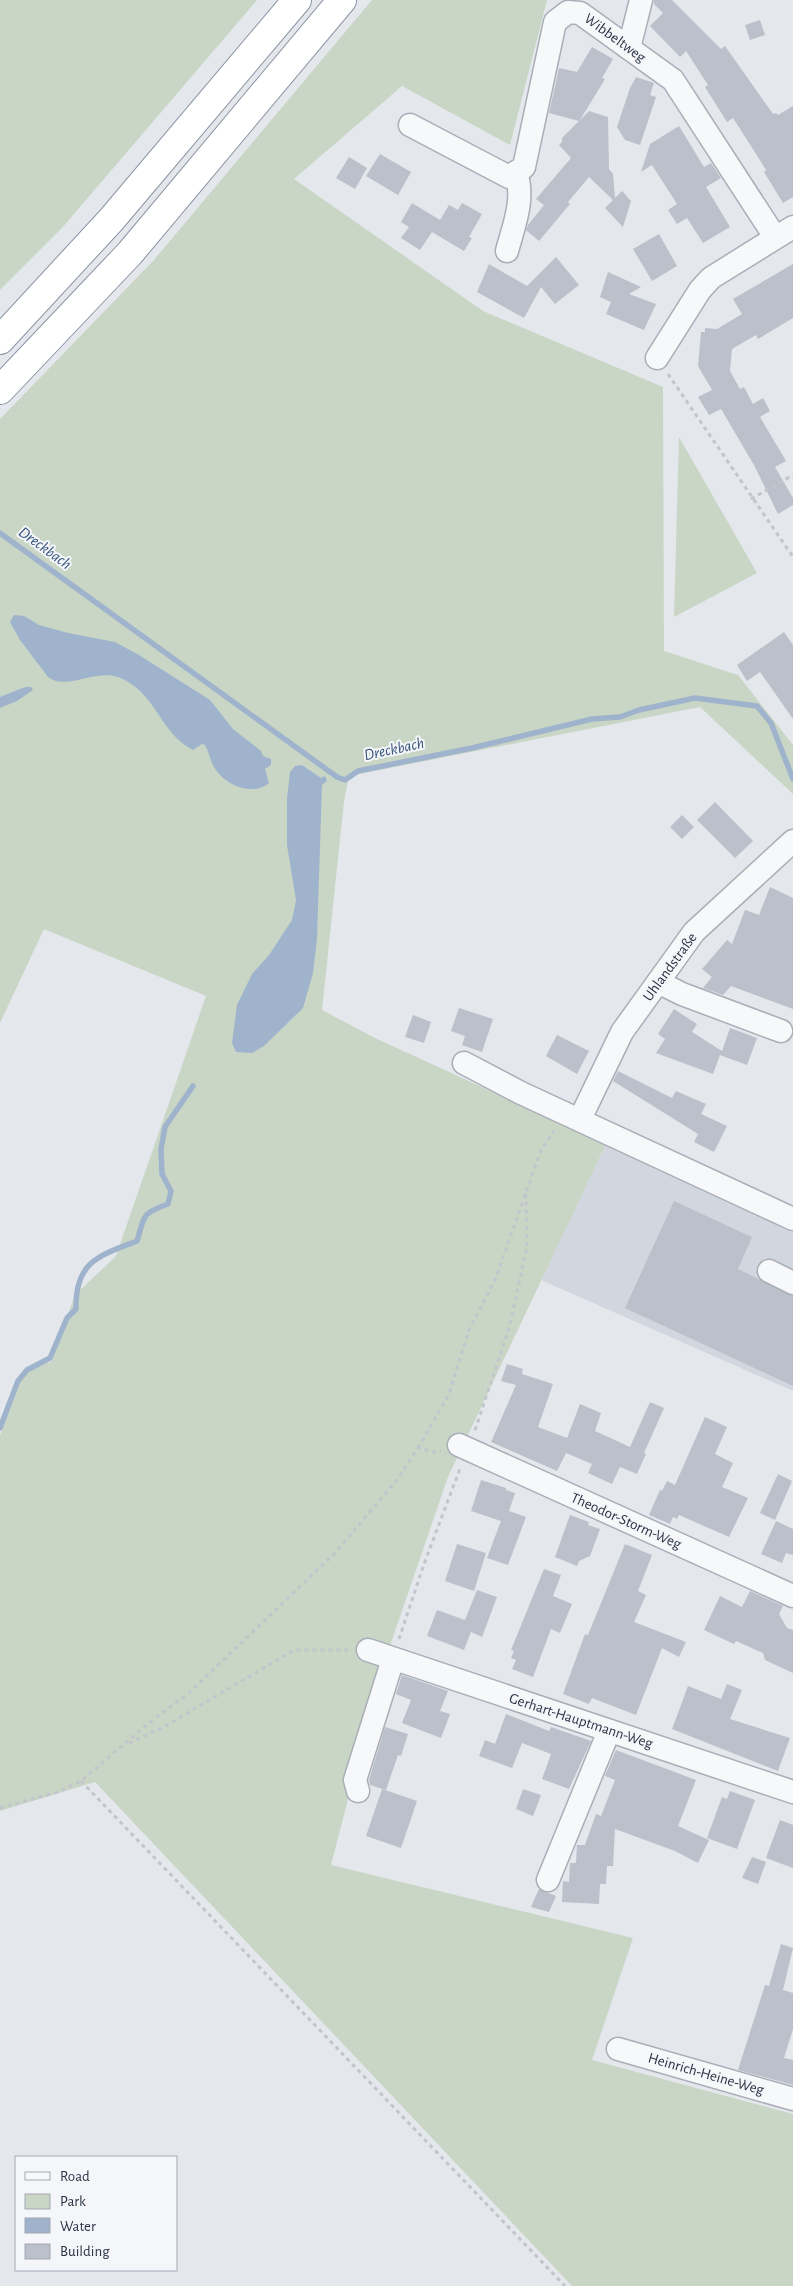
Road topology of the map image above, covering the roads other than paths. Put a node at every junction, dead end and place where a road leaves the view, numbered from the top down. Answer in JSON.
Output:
{"nodes":[{"id":1,"x":297,"y":0,"type":"edge"},
{"id":2,"x":342,"y":0,"type":"edge"},
{"id":3,"x":641,"y":0,"type":"edge"},
{"id":4,"x":629,"y":48,"type":"junction"},
{"id":5,"x":410,"y":125,"type":"dead end"},
{"id":6,"x":516,"y":172,"type":"junction"},
{"id":7,"x":784,"y":232,"type":"edge"},
{"id":8,"x":507,"y":251,"type":"dead end"},
{"id":9,"x":0,"y":340,"type":"edge"},
{"id":10,"x":657,"y":358,"type":"road end"},
{"id":11,"x":0,"y":390,"type":"edge"},
{"id":12,"x":793,"y":841,"type":"edge"},
{"id":13,"x":658,"y":982,"type":"junction"},
{"id":14,"x":781,"y":1031,"type":"dead end"},
{"id":15,"x":464,"y":1064,"type":"dead end"},
{"id":16,"x":573,"y":1117,"type":"junction"},
{"id":17,"x":793,"y":1219,"type":"edge"},
{"id":18,"x":769,"y":1271,"type":"dead end"},
{"id":19,"x":793,"y":1283,"type":"edge"},
{"id":20,"x":459,"y":1445,"type":"road end"},
{"id":21,"x":793,"y":1596,"type":"edge"},
{"id":22,"x":368,"y":1650,"type":"road end"},
{"id":23,"x":393,"y":1658,"type":"junction"},
{"id":24,"x":609,"y":1731,"type":"junction"},
{"id":25,"x":358,"y":1791,"type":"dead end"},
{"id":26,"x":793,"y":1792,"type":"edge"},
{"id":27,"x":548,"y":1880,"type":"dead end"},
{"id":28,"x":618,"y":2049,"type":"dead end"},
{"id":29,"x":793,"y":2099,"type":"edge"}],
"edges":[{"from":1,"to":9,"type":"highway"},
{"from":2,"to":11,"type":"highway"},
{"from":3,"to":4,"type":"street"},
{"from":4,"to":6,"type":"street","name":"Wibbeltweg"},
{"from":4,"to":7,"type":"street","name":"Wibbeltweg"},
{"from":5,"to":6,"type":"street"},
{"from":6,"to":8,"type":"street"},
{"from":7,"to":10,"type":"street"},
{"from":12,"to":13,"type":"street","name":"Uhlandstraße"},
{"from":13,"to":14,"type":"street"},
{"from":13,"to":16,"type":"street","name":"Uhlandstraße"},
{"from":15,"to":16,"type":"street"},
{"from":16,"to":17,"type":"street"},
{"from":18,"to":19,"type":"street"},
{"from":20,"to":21,"type":"street","name":"Theodor-Storm-Weg"},
{"from":22,"to":23,"type":"street","name":"Gerhart-Hauptmann-Weg"},
{"from":23,"to":24,"type":"street","name":"Gerhart-Hauptmann-Weg"},
{"from":23,"to":25,"type":"street"},
{"from":24,"to":26,"type":"street","name":"Gerhart-Hauptmann-Weg"},
{"from":24,"to":27,"type":"street"},
{"from":28,"to":29,"type":"street","name":"Heinrich-Heine-Weg"}]}
